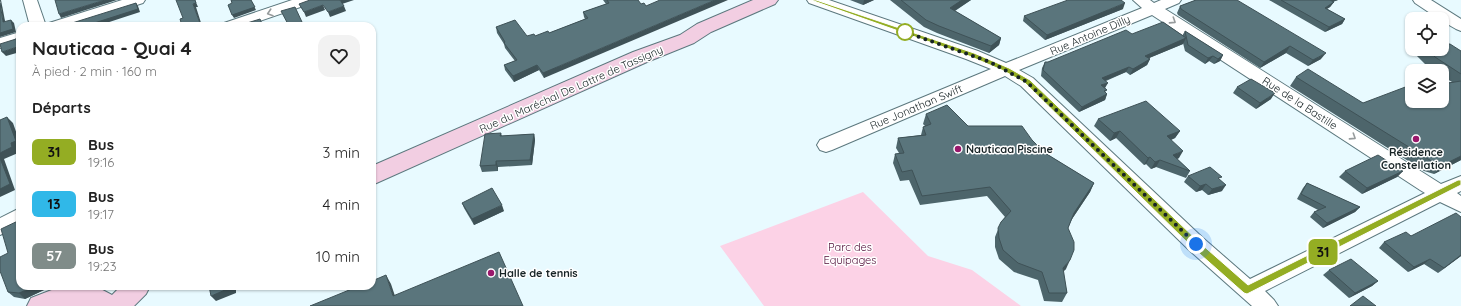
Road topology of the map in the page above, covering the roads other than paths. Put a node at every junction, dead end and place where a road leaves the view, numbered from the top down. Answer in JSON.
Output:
{"nodes":[{"id":1,"x":30,"y":0,"type":"edge"},
{"id":2,"x":138,"y":0,"type":"edge"},
{"id":3,"x":307,"y":0,"type":"edge"},
{"id":4,"x":746,"y":0,"type":"edge"},
{"id":5,"x":769,"y":0,"type":"edge"},
{"id":6,"x":814,"y":0,"type":"edge"},
{"id":7,"x":1174,"y":0,"type":"edge"},
{"id":8,"x":1420,"y":0,"type":"edge"},
{"id":9,"x":1433,"y":0,"type":"edge"},
{"id":10,"x":287,"y":3,"type":"edge"},
{"id":11,"x":1146,"y":4,"type":"edge"},
{"id":12,"x":1461,"y":17,"type":"edge"},
{"id":13,"x":37,"y":22,"type":"edge"},
{"id":14,"x":67,"y":22,"type":"edge"},
{"id":15,"x":239,"y":22,"type":"edge"},
{"id":16,"x":1461,"y":26,"type":"edge"},
{"id":17,"x":16,"y":38,"type":"edge"},
{"id":18,"x":0,"y":43,"type":"edge"},
{"id":19,"x":1006,"y":69,"type":"junction"},
{"id":20,"x":826,"y":145,"type":"dead end"},
{"id":21,"x":376,"y":160,"type":"edge"},
{"id":22,"x":376,"y":174,"type":"edge"},
{"id":23,"x":1461,"y":183,"type":"edge"},
{"id":24,"x":1440,"y":193,"type":"junction"},
{"id":25,"x":1461,"y":205,"type":"edge"},
{"id":26,"x":16,"y":218,"type":"edge"},
{"id":27,"x":0,"y":227,"type":"edge"},
{"id":28,"x":87,"y":290,"type":"edge"},
{"id":29,"x":133,"y":290,"type":"edge"},
{"id":30,"x":1247,"y":290,"type":"junction"},
{"id":31,"x":40,"y":306,"type":"edge"},
{"id":32,"x":107,"y":306,"type":"edge"},
{"id":33,"x":118,"y":306,"type":"edge"},
{"id":34,"x":1267,"y":306,"type":"edge"}],
"edges":[{"from":1,"to":13,"type":"street"},
{"from":2,"to":14,"type":"street"},
{"from":3,"to":10,"type":"street"},
{"from":4,"to":21,"type":"main road","name":"Rue du Maréchal De Lattre de Tassigny"},
{"from":5,"to":22,"type":"main road","name":"Rue du Maréchal De Lattre de Tassigny"},
{"from":6,"to":19,"type":"street"},
{"from":7,"to":11,"type":"street","name":"Rue Antoine Dilly"},
{"from":8,"to":16,"type":"street"},
{"from":9,"to":12,"type":"street"},
{"from":10,"to":15,"type":"street","one_way":true},
{"from":11,"to":19,"type":"street","name":"Rue Antoine Dilly"},
{"from":11,"to":24,"type":"street","name":"Rue de la Bastille","one_way":true},
{"from":17,"to":18,"type":"street"},
{"from":19,"to":20,"type":"street","name":"Rue Jonathan Swift"},
{"from":19,"to":30,"type":"street"},
{"from":23,"to":24,"type":"street"},
{"from":24,"to":25,"type":"street","name":"Rue de la Bastille"},
{"from":24,"to":30,"type":"street"},
{"from":26,"to":27,"type":"street"},
{"from":28,"to":31,"type":"main road"},
{"from":28,"to":32,"type":"main road"},
{"from":29,"to":33,"type":"main road"},
{"from":30,"to":34,"type":"street"}]}
